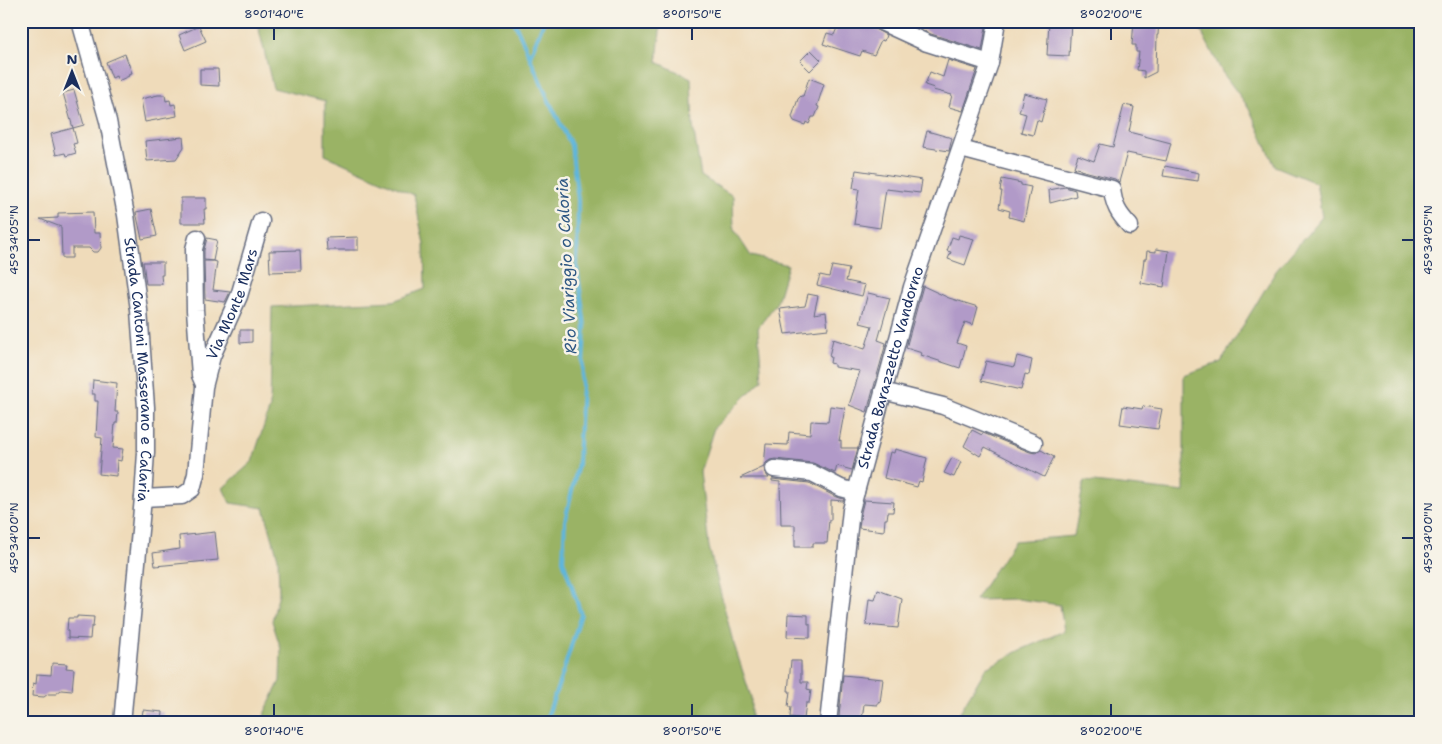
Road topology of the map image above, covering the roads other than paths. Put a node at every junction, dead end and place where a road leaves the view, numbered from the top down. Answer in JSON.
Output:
{"nodes":[{"id":1,"x":80,"y":21,"type":"edge"},
{"id":2,"x":880,"y":21,"type":"edge"},
{"id":3,"x":997,"y":21,"type":"edge"},
{"id":4,"x":990,"y":63,"type":"junction"},
{"id":5,"x":961,"y":149,"type":"junction"},
{"id":6,"x":260,"y":221,"type":"dead end"},
{"id":7,"x":1130,"y":226,"type":"dead end"},
{"id":8,"x":197,"y":238,"type":"dead end"},
{"id":9,"x":204,"y":387,"type":"junction"},
{"id":10,"x":883,"y":391,"type":"junction"},
{"id":11,"x":1034,"y":443,"type":"dead end"},
{"id":12,"x":774,"y":469,"type":"dead end"},
{"id":13,"x":856,"y":492,"type":"junction"},
{"id":14,"x":143,"y":498,"type":"junction"},
{"id":15,"x":122,"y":723,"type":"edge"},
{"id":16,"x":828,"y":723,"type":"edge"}],
"edges":[{"from":1,"to":14,"type":"street","name":"Strada Cantoni Masserano e Calaria"},
{"from":2,"to":4,"type":"street"},
{"from":3,"to":4,"type":"street","name":"Strada Barazzetto Vandorno"},
{"from":4,"to":5,"type":"street","name":"Strada Barazzetto Vandorno"},
{"from":5,"to":7,"type":"street"},
{"from":5,"to":10,"type":"street","name":"Strada Barazzetto Vandorno"},
{"from":6,"to":9,"type":"street","name":"Via Monte Mars"},
{"from":8,"to":9,"type":"street","name":"Via Monte Mars"},
{"from":9,"to":14,"type":"street","name":"Via Monte Mars"},
{"from":10,"to":11,"type":"street"},
{"from":10,"to":13,"type":"street","name":"Strada Barazzetto Vandorno"},
{"from":12,"to":13,"type":"street"},
{"from":13,"to":16,"type":"street","name":"Strada Barazzetto Vandorno"},
{"from":14,"to":15,"type":"street","name":"Strada Cantoni Masserano e Calaria"}]}
